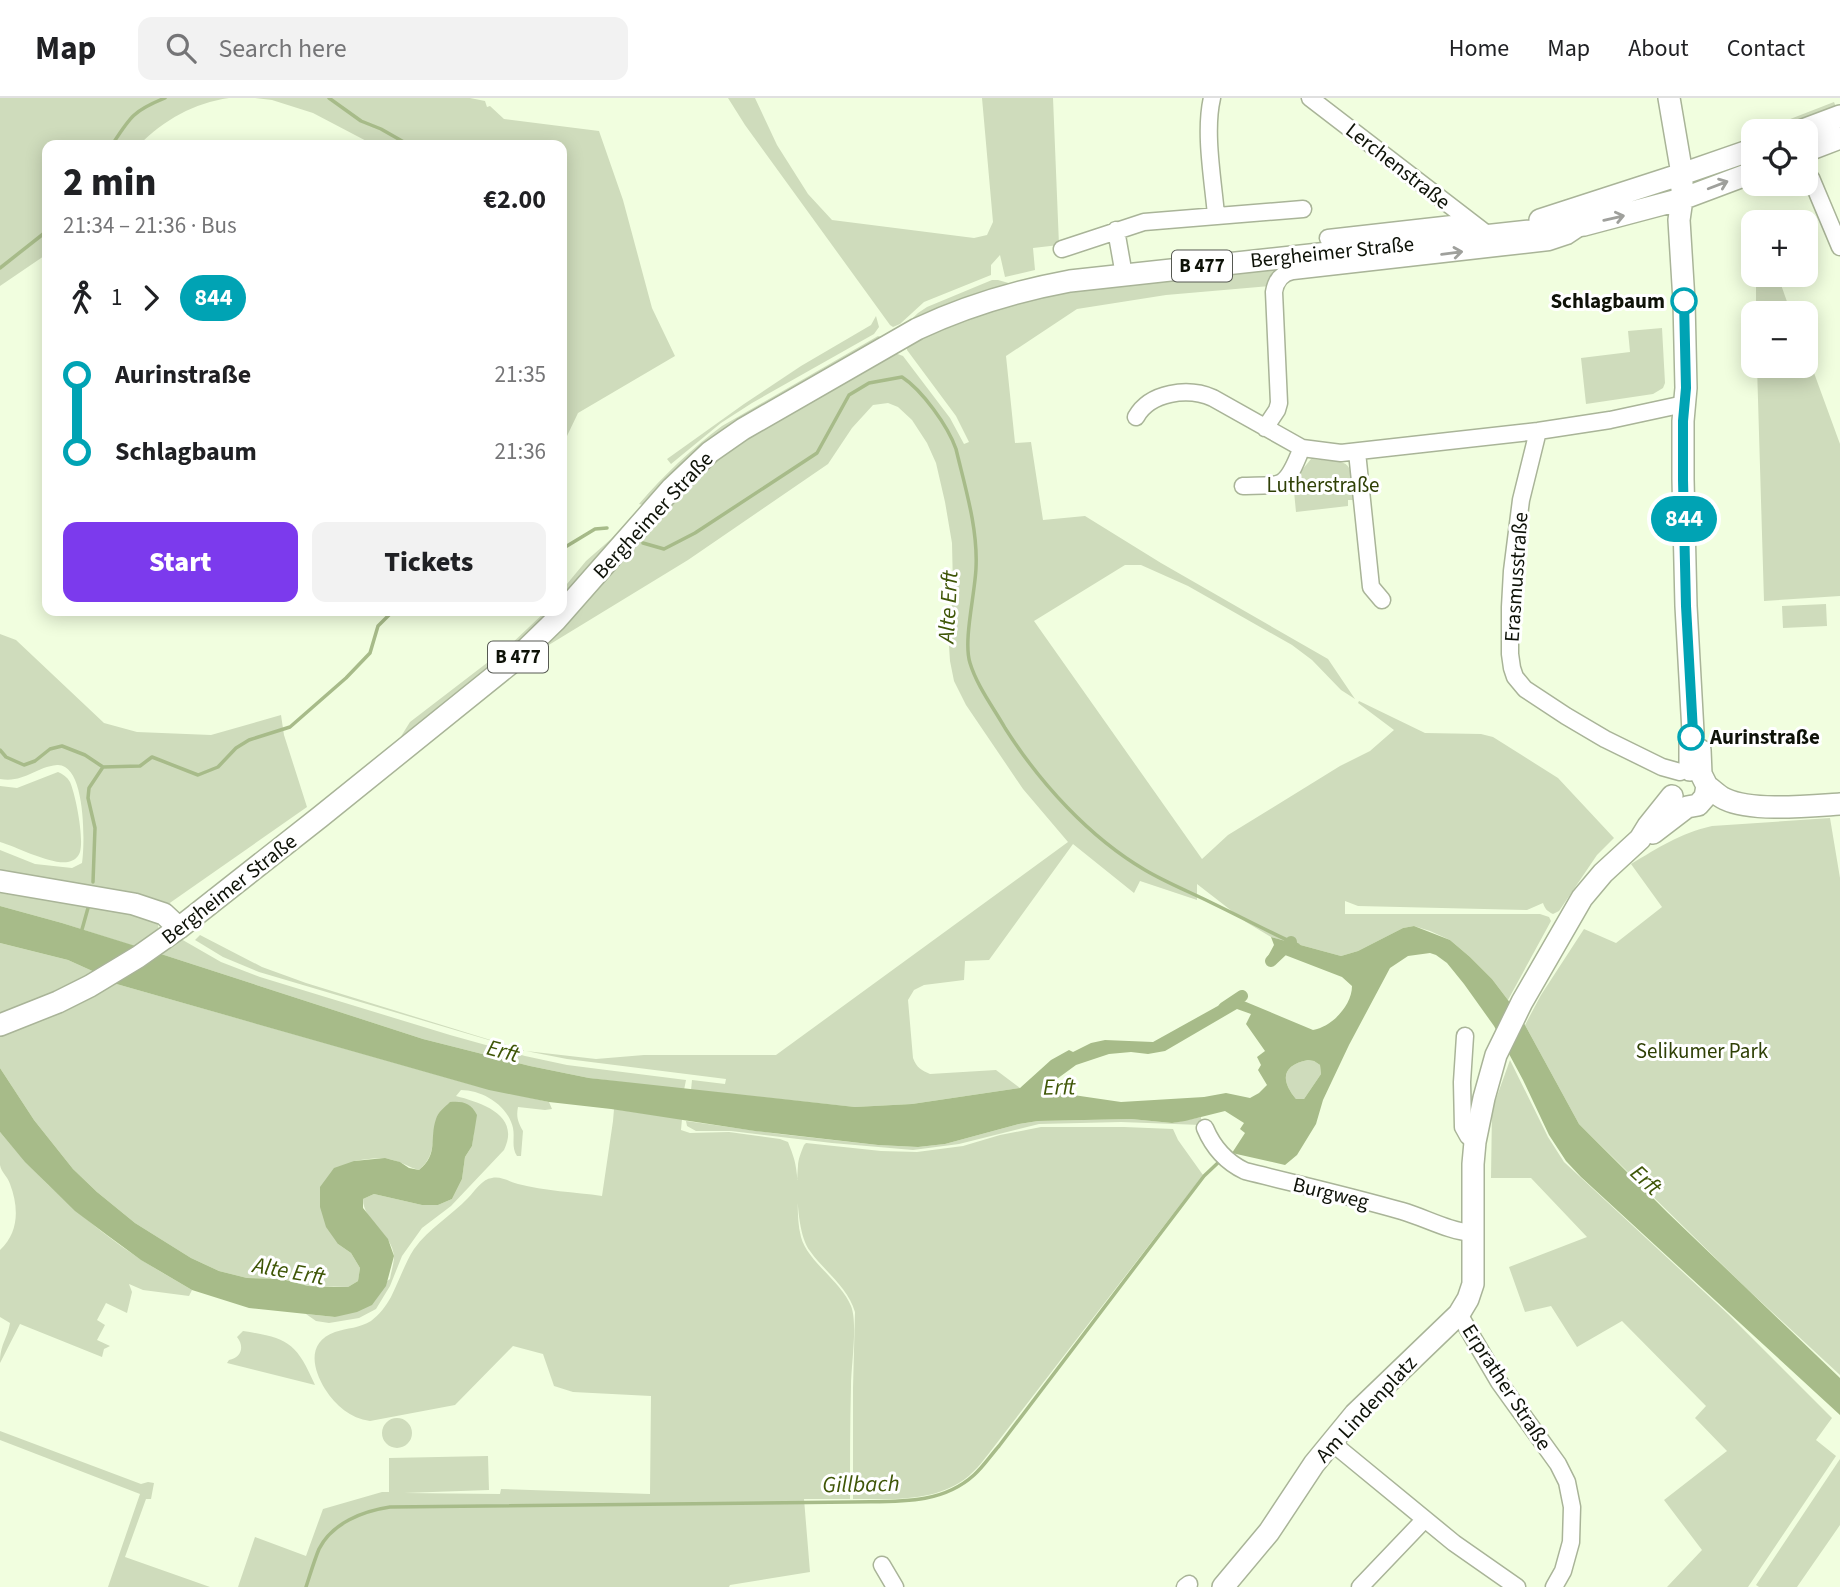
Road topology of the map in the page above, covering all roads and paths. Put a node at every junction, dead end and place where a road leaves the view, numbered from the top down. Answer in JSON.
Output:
{"nodes":[{"id":1,"x":1212,"y":98,"type":"edge"},
{"id":2,"x":1310,"y":98,"type":"edge"},
{"id":3,"x":1669,"y":98,"type":"edge"},
{"id":4,"x":1840,"y":116,"type":"edge"},
{"id":5,"x":1818,"y":124,"type":"edge"},
{"id":6,"x":1840,"y":138,"type":"edge"},
{"id":7,"x":1818,"y":146,"type":"edge"},
{"id":8,"x":1741,"y":154,"type":"edge"},
{"id":9,"x":1682,"y":174,"type":"junction"},
{"id":10,"x":1741,"y":177,"type":"edge"},
{"id":11,"x":1818,"y":195,"type":"edge"},
{"id":12,"x":1682,"y":199,"type":"junction"},
{"id":13,"x":1303,"y":209,"type":"dead end"},
{"id":14,"x":1216,"y":215,"type":"junction"},
{"id":15,"x":1584,"y":225,"type":"junction"},
{"id":16,"x":1116,"y":230,"type":"junction"},
{"id":17,"x":1485,"y":230,"type":"junction"},
{"id":18,"x":1328,"y":238,"type":"dead end"},
{"id":19,"x":1840,"y":247,"type":"edge"},
{"id":20,"x":1062,"y":249,"type":"dead end"},
{"id":21,"x":1124,"y":275,"type":"junction"},
{"id":22,"x":1684,"y":404,"type":"junction"},
{"id":23,"x":1136,"y":417,"type":"dead end"},
{"id":24,"x":1265,"y":428,"type":"junction"},
{"id":25,"x":1538,"y":431,"type":"junction"},
{"id":26,"x":1302,"y":448,"type":"junction"},
{"id":27,"x":1357,"y":452,"type":"junction"},
{"id":28,"x":1243,"y":486,"type":"dead end"},
{"id":29,"x":1382,"y":600,"type":"dead end"},
{"id":30,"x":567,"y":607,"type":"edge"},
{"id":31,"x":559,"y":616,"type":"edge"},
{"id":32,"x":1686,"y":784,"type":"junction"},
{"id":33,"x":1840,"y":804,"type":"edge"},
{"id":34,"x":0,"y":881,"type":"edge"},
{"id":35,"x":179,"y":928,"type":"junction"},
{"id":36,"x":0,"y":1025,"type":"edge"},
{"id":37,"x":1465,"y":1036,"type":"dead end"},
{"id":38,"x":1205,"y":1128,"type":"dead end"},
{"id":39,"x":1475,"y":1142,"type":"junction"},
{"id":40,"x":1473,"y":1233,"type":"junction"},
{"id":41,"x":1459,"y":1314,"type":"junction"},
{"id":42,"x":1331,"y":1442,"type":"junction"},
{"id":43,"x":1425,"y":1519,"type":"junction"},
{"id":44,"x":882,"y":1565,"type":"dead end"},
{"id":45,"x":1231,"y":1584,"type":"edge"},
{"id":46,"x":895,"y":1587,"type":"edge"},
{"id":47,"x":1360,"y":1587,"type":"edge"},
{"id":48,"x":1517,"y":1587,"type":"edge"},
{"id":49,"x":1554,"y":1587,"type":"edge"}],
"edges":[{"from":1,"to":14,"type":"street"},
{"from":2,"to":17,"type":"street","name":"Lerchenstraße"},
{"from":3,"to":9,"type":"main road"},
{"from":4,"to":5,"type":"main road"},
{"from":6,"to":7,"type":"main road"},
{"from":8,"to":9,"type":"main road","name":"Bergheimer Straße","number":"B 477"},
{"from":9,"to":12,"type":"main road"},
{"from":9,"to":17,"type":"main road","name":"Bergheimer Straße","number":"B 477"},
{"from":12,"to":10,"type":"main road","name":"Bergheimer Straße","number":"B 477","one_way":true},
{"from":11,"to":19,"type":"street"},
{"from":15,"to":12,"type":"main road","name":"Bergheimer Straße","number":"B 477","one_way":true},
{"from":12,"to":22,"type":"main road"},
{"from":13,"to":14,"type":"street"},
{"from":14,"to":16,"type":"street"},
{"from":15,"to":17,"type":"main road","name":"Bergheimer Straße","number":"B 477"},
{"from":24,"to":15,"type":"street","name":"Bergheimer Straße","one_way":true},
{"from":16,"to":20,"type":"street"},
{"from":16,"to":21,"type":"street"},
{"from":17,"to":18,"type":"street","name":"Bergheimer Straße"},
{"from":17,"to":21,"type":"main road","name":"Bergheimer Straße","number":"B 477"},
{"from":21,"to":30,"type":"main road","name":"Bergheimer Straße","number":"B 477"},
{"from":22,"to":25,"type":"street"},
{"from":22,"to":32,"type":"main road"},
{"from":23,"to":24,"type":"street"},
{"from":24,"to":26,"type":"street"},
{"from":25,"to":27,"type":"street"},
{"from":25,"to":32,"type":"street","name":"Erasmusstraße"},
{"from":26,"to":27,"type":"street"},
{"from":26,"to":28,"type":"street"},
{"from":27,"to":29,"type":"street"},
{"from":31,"to":35,"type":"main road","name":"Bergheimer Straße","number":"B 477"},
{"from":32,"to":33,"type":"main road"},
{"from":32,"to":39,"type":"main road","name":"Erprather Straße"},
{"from":34,"to":35,"type":"main road"},
{"from":35,"to":36,"type":"main road","name":"Bergheimer Straße","number":"B 477"},
{"from":37,"to":39,"type":"street","name":"Erprather Straße"},
{"from":38,"to":40,"type":"street","name":"Burgweg"},
{"from":39,"to":40,"type":"main road","name":"Erprather Straße"},
{"from":40,"to":41,"type":"main road","name":"Erprather Straße"},
{"from":41,"to":42,"type":"main road","name":"Am Lindenplatz"},
{"from":41,"to":49,"type":"street","name":"Erprather Straße"},
{"from":42,"to":43,"type":"street"},
{"from":42,"to":45,"type":"main road","name":"Am Lindenplatz"},
{"from":43,"to":47,"type":"street"},
{"from":43,"to":48,"type":"street"},
{"from":44,"to":46,"type":"street"}]}
